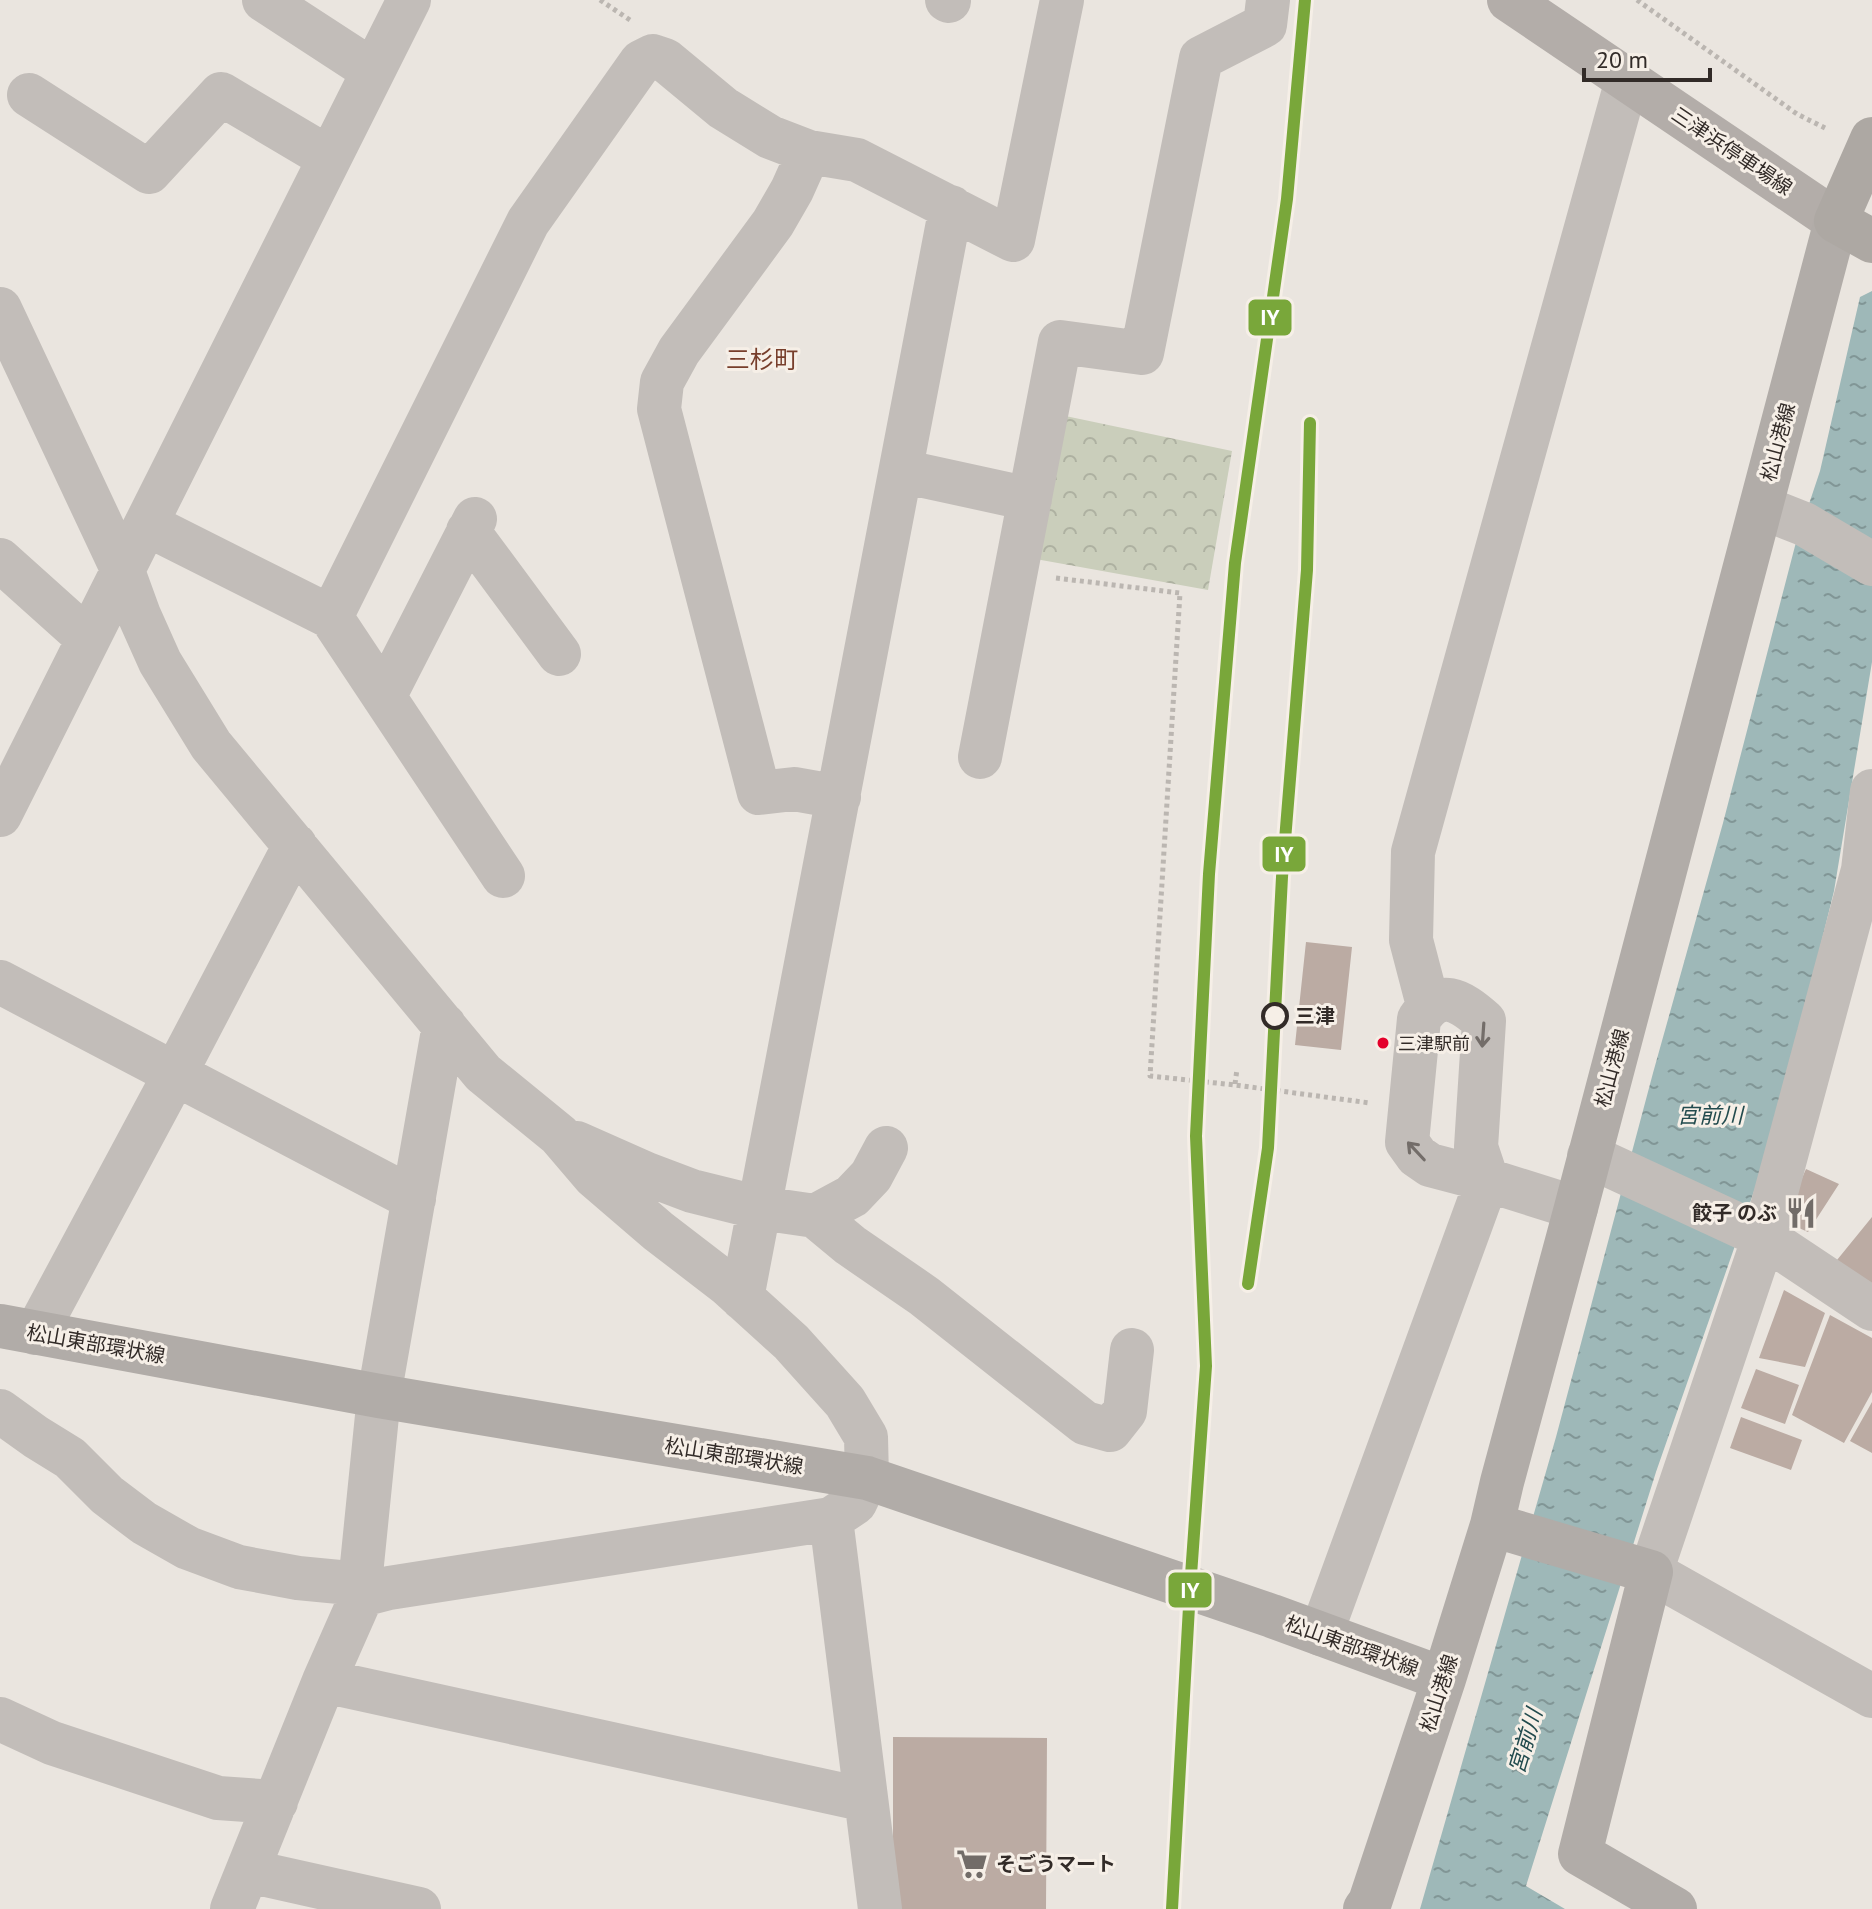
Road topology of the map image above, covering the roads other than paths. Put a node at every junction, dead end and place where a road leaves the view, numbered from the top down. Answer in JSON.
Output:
{"nodes":[{"id":1,"x":264,"y":0,"type":"edge"},
{"id":2,"x":409,"y":0,"type":"edge"},
{"id":3,"x":1062,"y":0,"type":"edge"},
{"id":4,"x":1268,"y":0,"type":"edge"},
{"id":5,"x":1519,"y":3,"type":"edge"},
{"id":6,"x":373,"y":71,"type":"junction"},
{"id":7,"x":1627,"y":80,"type":"junction"},
{"id":8,"x":29,"y":95,"type":"dead end"},
{"id":9,"x":1872,"y":139,"type":"edge"},
{"id":10,"x":809,"y":152,"type":"junction"},
{"id":11,"x":329,"y":158,"type":"junction"},
{"id":12,"x":951,"y":207,"type":"junction"},
{"id":13,"x":1858,"y":233,"type":"edge"},
{"id":14,"x":0,"y":309,"type":"edge"},
{"id":15,"x":901,"y":471,"type":"junction"},
{"id":16,"x":1030,"y":499,"type":"junction"},
{"id":17,"x":1761,"y":507,"type":"junction"},
{"id":18,"x":146,"y":524,"type":"junction"},
{"id":19,"x":0,"y":560,"type":"edge"},
{"id":20,"x":1872,"y":564,"type":"edge"},
{"id":21,"x":123,"y":571,"type":"junction"},
{"id":22,"x":331,"y":617,"type":"junction"},
{"id":23,"x":88,"y":639,"type":"junction"},
{"id":24,"x":559,"y":654,"type":"dead end"},
{"id":25,"x":384,"y":697,"type":"junction"},
{"id":26,"x":980,"y":757,"type":"dead end"},
{"id":27,"x":1872,"y":791,"type":"edge"},
{"id":28,"x":5,"y":795,"type":"edge"},
{"id":29,"x":839,"y":797,"type":"junction"},
{"id":30,"x":295,"y":845,"type":"junction"},
{"id":31,"x":1868,"y":873,"type":"edge"},
{"id":32,"x":503,"y":876,"type":"dead end"},
{"id":33,"x":0,"y":982,"type":"edge"},
{"id":34,"x":1428,"y":1005,"type":"junction"},
{"id":35,"x":444,"y":1025,"type":"junction"},
{"id":36,"x":175,"y":1074,"type":"junction"},
{"id":37,"x":559,"y":1135,"type":"junction"},
{"id":38,"x":886,"y":1148,"type":"dead end"},
{"id":39,"x":1608,"y":1165,"type":"junction"},
{"id":40,"x":1487,"y":1180,"type":"junction"},
{"id":41,"x":414,"y":1199,"type":"junction"},
{"id":42,"x":760,"y":1208,"type":"junction"},
{"id":43,"x":1576,"y":1208,"type":"junction"},
{"id":44,"x":815,"y":1216,"type":"junction"},
{"id":45,"x":1752,"y":1232,"type":"junction"},
{"id":46,"x":742,"y":1298,"type":"junction"},
{"id":47,"x":1872,"y":1309,"type":"edge"},
{"id":48,"x":18,"y":1330,"type":"edge"},
{"id":49,"x":1132,"y":1350,"type":"dead end"},
{"id":50,"x":379,"y":1396,"type":"junction"},
{"id":51,"x":0,"y":1411,"type":"edge"},
{"id":52,"x":867,"y":1478,"type":"junction"},
{"id":53,"x":831,"y":1519,"type":"junction"},
{"id":54,"x":1507,"y":1530,"type":"junction"},
{"id":55,"x":1639,"y":1568,"type":"junction"},
{"id":56,"x":361,"y":1589,"type":"junction"},
{"id":57,"x":1321,"y":1634,"type":"junction"},
{"id":58,"x":1444,"y":1679,"type":"junction"},
{"id":59,"x":324,"y":1681,"type":"junction"},
{"id":60,"x":1872,"y":1696,"type":"edge"},
{"id":61,"x":0,"y":1719,"type":"edge"},
{"id":62,"x":866,"y":1800,"type":"junction"},
{"id":63,"x":276,"y":1802,"type":"junction"},
{"id":64,"x":240,"y":1890,"type":"edge"},
{"id":65,"x":419,"y":1909,"type":"edge"},
{"id":66,"x":880,"y":1909,"type":"edge"},
{"id":67,"x":1365,"y":1909,"type":"edge"},
{"id":68,"x":1675,"y":1909,"type":"edge"}],
"edges":[{"from":1,"to":6,"type":"street"},
{"from":2,"to":6,"type":"street"},
{"from":3,"to":12,"type":"street"},
{"from":4,"to":16,"type":"street"},
{"from":5,"to":7,"type":"main road","name":"三津浜停車場線"},
{"from":6,"to":11,"type":"street"},
{"from":7,"to":13,"type":"main road","name":"三津浜停車場線"},
{"from":7,"to":34,"type":"street"},
{"from":8,"to":11,"type":"street"},
{"from":9,"to":13,"type":"highway"},
{"from":10,"to":12,"type":"street"},
{"from":10,"to":22,"type":"street"},
{"from":10,"to":29,"type":"street"},
{"from":11,"to":18,"type":"street"},
{"from":12,"to":15,"type":"street"},
{"from":13,"to":17,"type":"main road","name":"松山港線"},
{"from":14,"to":21,"type":"street"},
{"from":15,"to":16,"type":"street"},
{"from":15,"to":29,"type":"street"},
{"from":16,"to":26,"type":"street"},
{"from":17,"to":20,"type":"street"},
{"from":17,"to":39,"type":"main road","name":"松山港線"},
{"from":18,"to":21,"type":"street"},
{"from":18,"to":22,"type":"street"},
{"from":19,"to":23,"type":"street"},
{"from":21,"to":23,"type":"street"},
{"from":21,"to":30,"type":"street"},
{"from":22,"to":25,"type":"street"},
{"from":23,"to":28,"type":"street"},
{"from":24,"to":25,"type":"street"},
{"from":25,"to":32,"type":"street"},
{"from":27,"to":31,"type":"street"},
{"from":29,"to":42,"type":"street"},
{"from":30,"to":35,"type":"street"},
{"from":30,"to":36,"type":"street"},
{"from":31,"to":45,"type":"street"},
{"from":33,"to":36,"type":"street"},
{"from":34,"to":40,"type":"street","one_way":true},
{"from":40,"to":34,"type":"street","one_way":true},
{"from":35,"to":37,"type":"street"},
{"from":35,"to":41,"type":"street"},
{"from":36,"to":41,"type":"street"},
{"from":36,"to":48,"type":"street"},
{"from":37,"to":42,"type":"street"},
{"from":37,"to":46,"type":"street"},
{"from":38,"to":44,"type":"street"},
{"from":39,"to":43,"type":"main road","name":"松山港線"},
{"from":39,"to":45,"type":"street"},
{"from":40,"to":43,"type":"street"},
{"from":40,"to":57,"type":"street"},
{"from":41,"to":50,"type":"street"},
{"from":42,"to":44,"type":"street"},
{"from":42,"to":46,"type":"street"},
{"from":43,"to":54,"type":"main road","name":"松山港線"},
{"from":44,"to":49,"type":"street"},
{"from":45,"to":47,"type":"street"},
{"from":45,"to":55,"type":"street"},
{"from":46,"to":52,"type":"street"},
{"from":48,"to":50,"type":"main road","name":"松山東部環状線"},
{"from":50,"to":52,"type":"main road","name":"松山東部環状線"},
{"from":50,"to":56,"type":"street"},
{"from":51,"to":56,"type":"street"},
{"from":52,"to":53,"type":"street"},
{"from":52,"to":57,"type":"main road","name":"松山東部環状線"},
{"from":53,"to":56,"type":"street"},
{"from":53,"to":62,"type":"street"},
{"from":54,"to":55,"type":"main road"},
{"from":54,"to":58,"type":"main road","name":"松山港線"},
{"from":55,"to":60,"type":"street"},
{"from":55,"to":68,"type":"main road"},
{"from":56,"to":59,"type":"street"},
{"from":57,"to":58,"type":"main road","name":"松山東部環状線"},
{"from":58,"to":67,"type":"main road","name":"松山港線"},
{"from":59,"to":62,"type":"street"},
{"from":59,"to":63,"type":"street"},
{"from":61,"to":63,"type":"street"},
{"from":62,"to":66,"type":"street"},
{"from":63,"to":64,"type":"street"},
{"from":64,"to":65,"type":"street"}]}
